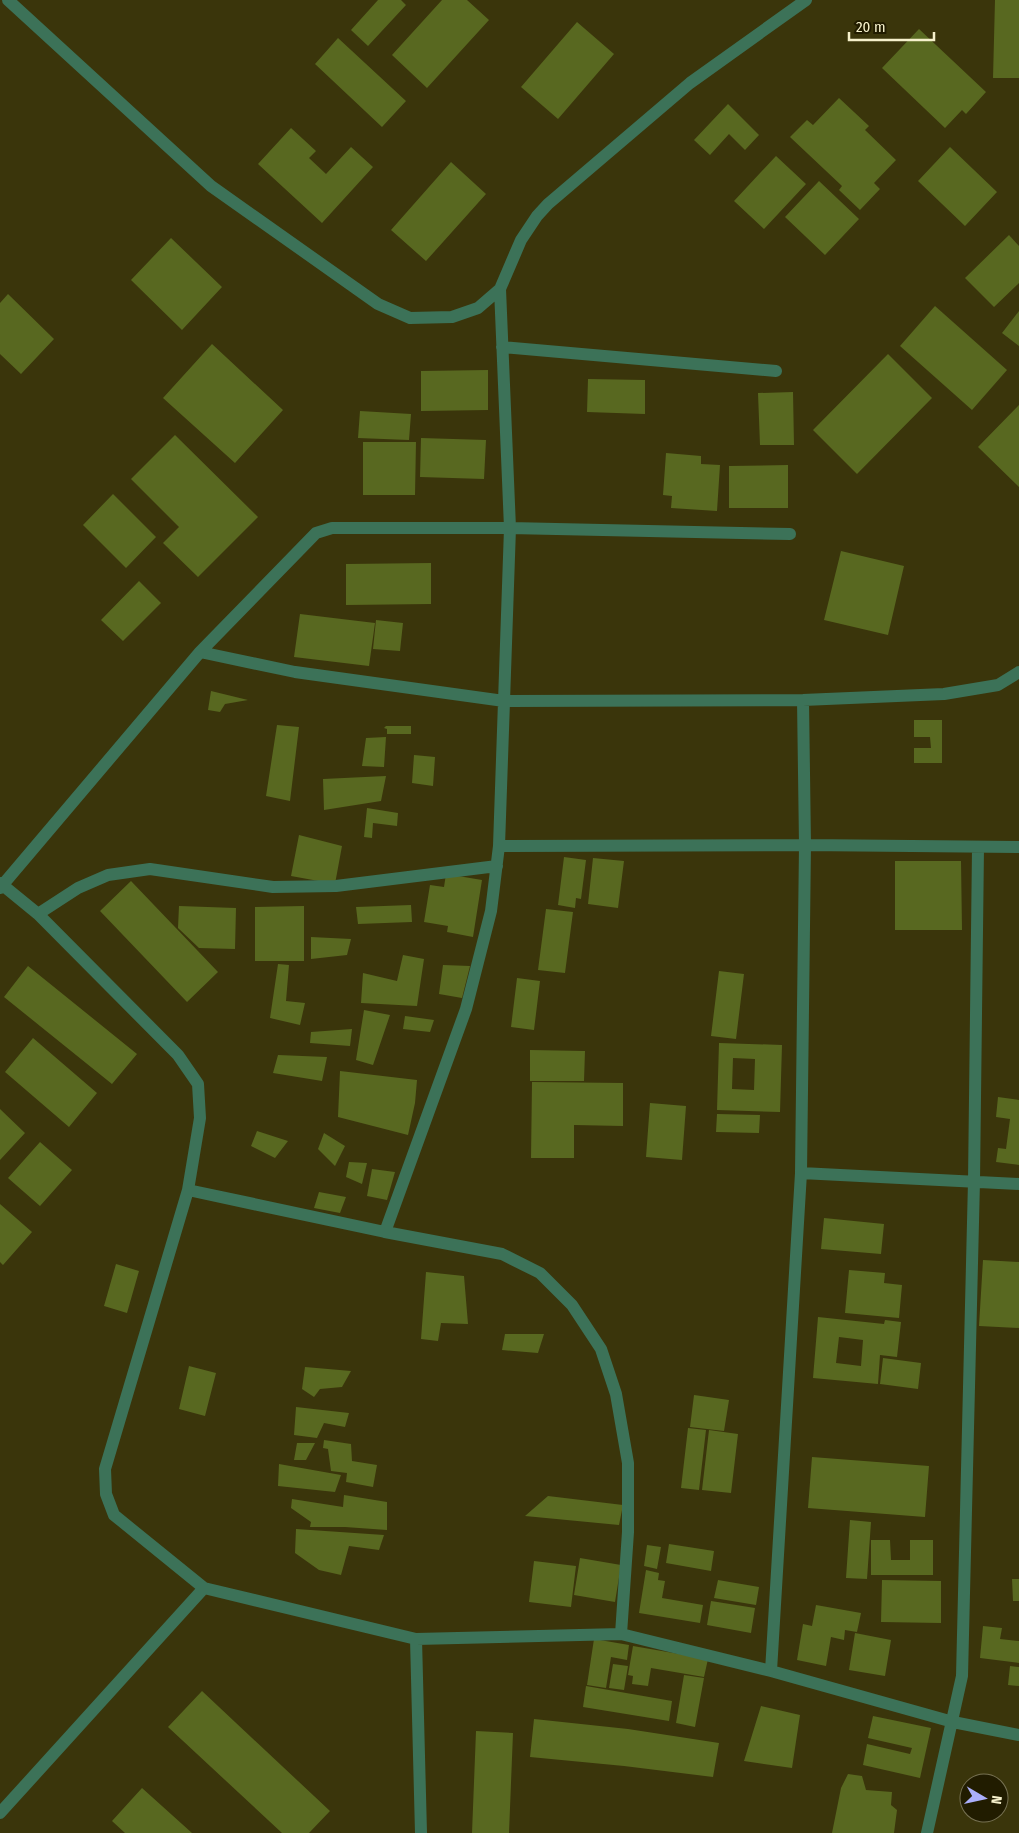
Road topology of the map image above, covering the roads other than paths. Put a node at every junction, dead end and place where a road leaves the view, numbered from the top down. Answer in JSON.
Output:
{"nodes":[{"id":1,"x":8,"y":0,"type":"edge"},
{"id":2,"x":806,"y":0,"type":"edge"},
{"id":3,"x":500,"y":289,"type":"junction"},
{"id":4,"x":502,"y":347,"type":"junction"},
{"id":5,"x":776,"y":371,"type":"dead end"},
{"id":6,"x":510,"y":528,"type":"junction"},
{"id":7,"x":790,"y":534,"type":"dead end"},
{"id":8,"x":200,"y":652,"type":"junction"},
{"id":9,"x":1019,"y":672,"type":"edge"},
{"id":10,"x":803,"y":700,"type":"junction"},
{"id":11,"x":504,"y":701,"type":"junction"},
{"id":12,"x":805,"y":845,"type":"junction"},
{"id":13,"x":499,"y":846,"type":"junction"},
{"id":14,"x":1019,"y":847,"type":"edge"},
{"id":15,"x":978,"y":848,"type":"junction"},
{"id":16,"x":497,"y":866,"type":"junction"},
{"id":17,"x":1,"y":885,"type":"edge"},
{"id":18,"x":38,"y":914,"type":"junction"},
{"id":19,"x":800,"y":1173,"type":"junction"},
{"id":20,"x":974,"y":1181,"type":"junction"},
{"id":21,"x":1019,"y":1184,"type":"edge"},
{"id":22,"x":188,"y":1190,"type":"junction"},
{"id":23,"x":385,"y":1232,"type":"junction"},
{"id":24,"x":204,"y":1588,"type":"junction"},
{"id":25,"x":621,"y":1634,"type":"junction"},
{"id":26,"x":416,"y":1639,"type":"junction"},
{"id":27,"x":772,"y":1671,"type":"junction"},
{"id":28,"x":953,"y":1722,"type":"junction"},
{"id":29,"x":1019,"y":1735,"type":"edge"},
{"id":30,"x":0,"y":1813,"type":"edge"},
{"id":31,"x":421,"y":1833,"type":"edge"},
{"id":32,"x":927,"y":1833,"type":"edge"}],
"edges":[{"from":1,"to":3,"type":"street"},
{"from":2,"to":3,"type":"street"},
{"from":3,"to":4,"type":"street"},
{"from":4,"to":5,"type":"street"},
{"from":4,"to":6,"type":"street"},
{"from":6,"to":7,"type":"street"},
{"from":6,"to":8,"type":"street"},
{"from":6,"to":11,"type":"street"},
{"from":8,"to":11,"type":"street"},
{"from":8,"to":17,"type":"street"},
{"from":9,"to":10,"type":"street"},
{"from":10,"to":11,"type":"street"},
{"from":10,"to":12,"type":"street"},
{"from":11,"to":13,"type":"street"},
{"from":12,"to":13,"type":"street"},
{"from":12,"to":15,"type":"street"},
{"from":12,"to":19,"type":"street"},
{"from":13,"to":16,"type":"street"},
{"from":14,"to":15,"type":"street"},
{"from":15,"to":20,"type":"street"},
{"from":16,"to":18,"type":"street"},
{"from":16,"to":23,"type":"street"},
{"from":17,"to":18,"type":"street"},
{"from":18,"to":22,"type":"street"},
{"from":19,"to":20,"type":"street"},
{"from":19,"to":27,"type":"street"},
{"from":20,"to":21,"type":"street"},
{"from":20,"to":28,"type":"street"},
{"from":22,"to":23,"type":"street"},
{"from":22,"to":24,"type":"street"},
{"from":23,"to":25,"type":"street"},
{"from":24,"to":26,"type":"street"},
{"from":24,"to":30,"type":"street"},
{"from":25,"to":26,"type":"street"},
{"from":25,"to":27,"type":"street"},
{"from":26,"to":31,"type":"street"},
{"from":27,"to":28,"type":"street"},
{"from":28,"to":29,"type":"street"},
{"from":28,"to":32,"type":"street"}]}
